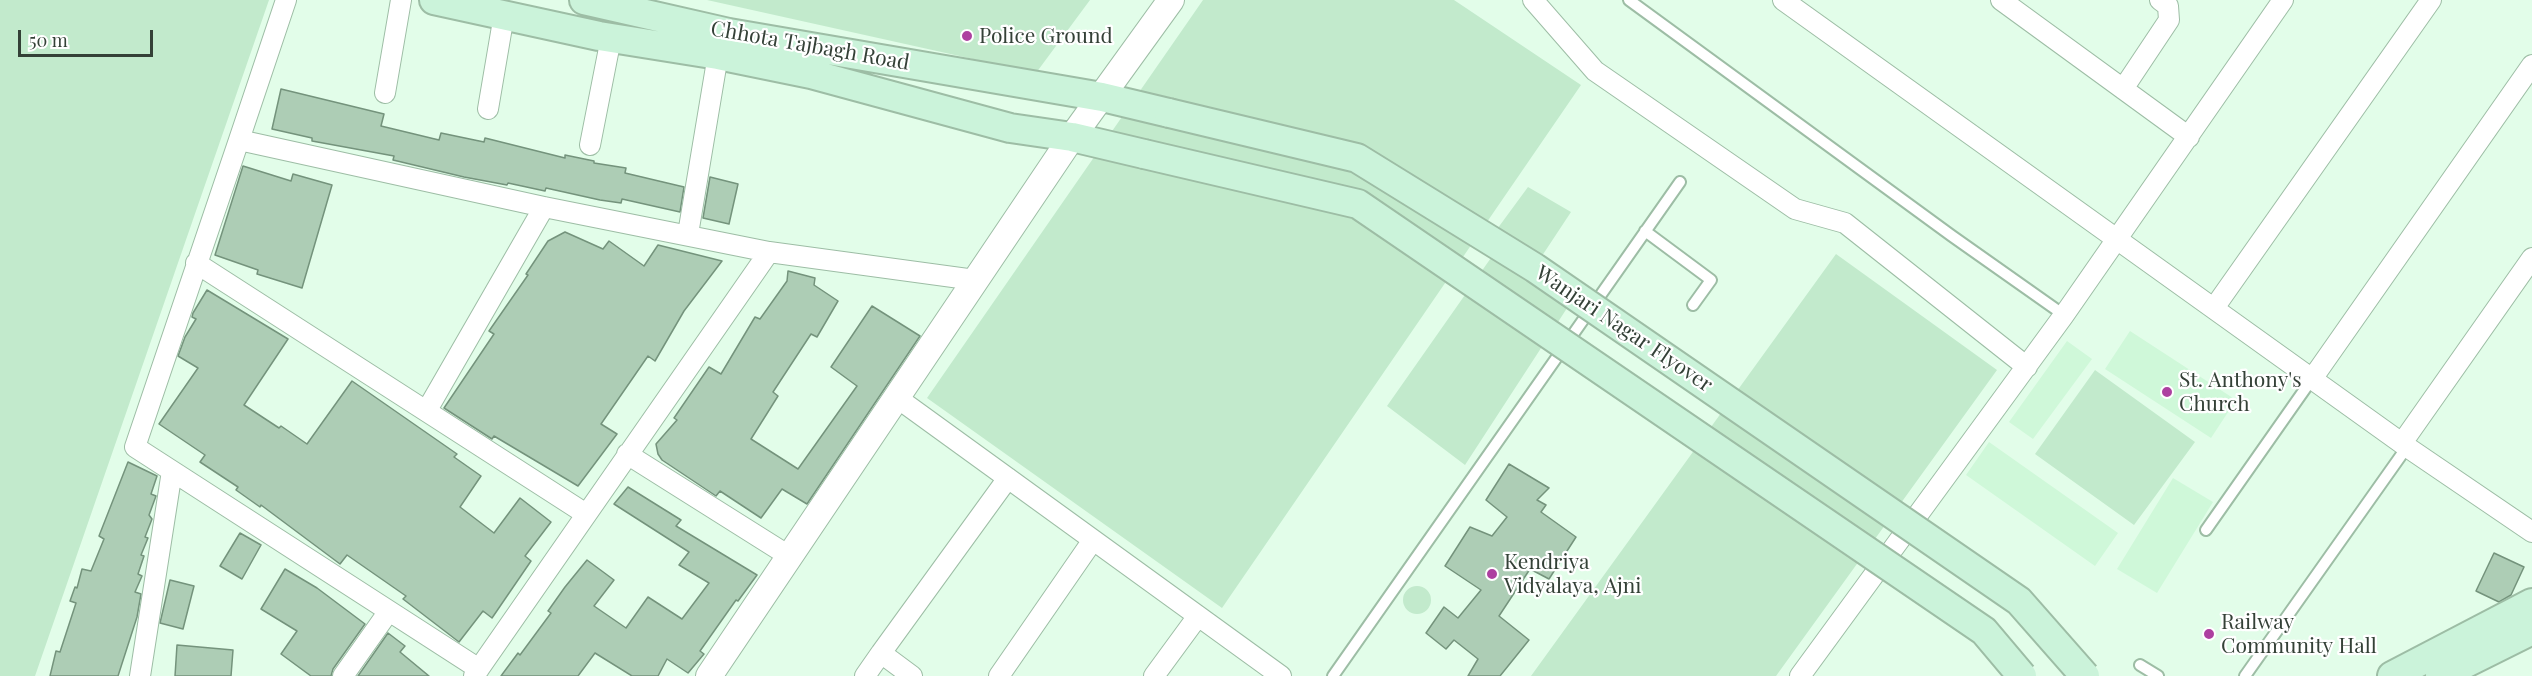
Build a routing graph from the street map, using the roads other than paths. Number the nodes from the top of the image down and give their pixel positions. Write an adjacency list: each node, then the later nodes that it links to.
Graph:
1 (286, 0): 23 (street)
2 (401, 0): 18 (street)
3 (434, 0): 13 (main road)
4 (584, 0): 19 (main road, Chhota Tajbagh Road)
5 (1171, 0): 19 (street)
6 (1629, 0): 36 (lane)
7 (1783, 0): 29 (street)
8 (2001, 0): 17 (street)
9 (2160, 0): 17 (street)
10 (2283, 0): 22 (street)
11 (2431, 0): 35 (street)
12 (1538, 2): 37 (street)
13 (504, 15): 14 (main road); 20 (street)
14 (611, 38): 15 (main road); 24 (street)
15 (718, 55): 21 (main road); 28 (street)
16 (2532, 65): 38 (street)
17 (2123, 89): 22 (street)
18 (385, 93)
19 (1102, 97): 21 (street); 68 (main road, Wanjari Nagar Flyover, bridge)
20 (488, 110)
21 (1072, 137): 33 (street); 67 (main road, bridge)
22 (2189, 137): 29 (street)
23 (239, 140): 26 (street); 32 (street)
24 (590, 145)
25 (1680, 182): 27 (lane)
26 (544, 207): 28 (street); 40 (street)
27 (1645, 231): 34 (lane); 65 (lane)
28 (688, 234): 30 (street)
29 (2118, 240): 35 (street); 36 (street)
30 (769, 252): 33 (street); 42 (street)
31 (2532, 258): 41 (street)
32 (196, 263): 40 (street); 43 (street)
33 (975, 280): 39 (street)
34 (1693, 305)
35 (2214, 308): 38 (street)
36 (2064, 315): 37 (street)
37 (2026, 367): 66 (street)
38 (2312, 379): 41 (street); 46 (lane)
39 (896, 397): 44 (street); 49 (street)
40 (427, 410): 45 (street)
41 (2404, 445): 47 (street); 70 (lane)
42 (627, 454): 45 (street); 49 (street)
43 (172, 471): 51 (street); 57 (street)
44 (1008, 478): 48 (street); 54 (street)
45 (586, 514): 56 (street)
46 (2206, 530)
47 (2532, 532)
48 (1093, 540): 52 (street); 62 (street)
49 (789, 556): 59 (street)
50 (2532, 603): 71 (main road)
51 (389, 611): 56 (street); 58 (street)
52 (1198, 616): 63 (street); 64 (street)
53 (2532, 630): 72 (main road)
54 (881, 653): 60 (street); 61 (street)
55 (2140, 665): 69 (lane)
56 (477, 673)
57 (140, 676)
58 (343, 676)
59 (709, 676)
60 (865, 676)
61 (912, 676)
62 (999, 676)
63 (1154, 676)
64 (1281, 676)
65 (1333, 676)
66 (1800, 676)
67 (2022, 676)
68 (2085, 676)
69 (2158, 676)
70 (2245, 676)
71 (2392, 676)
72 (2439, 676)

